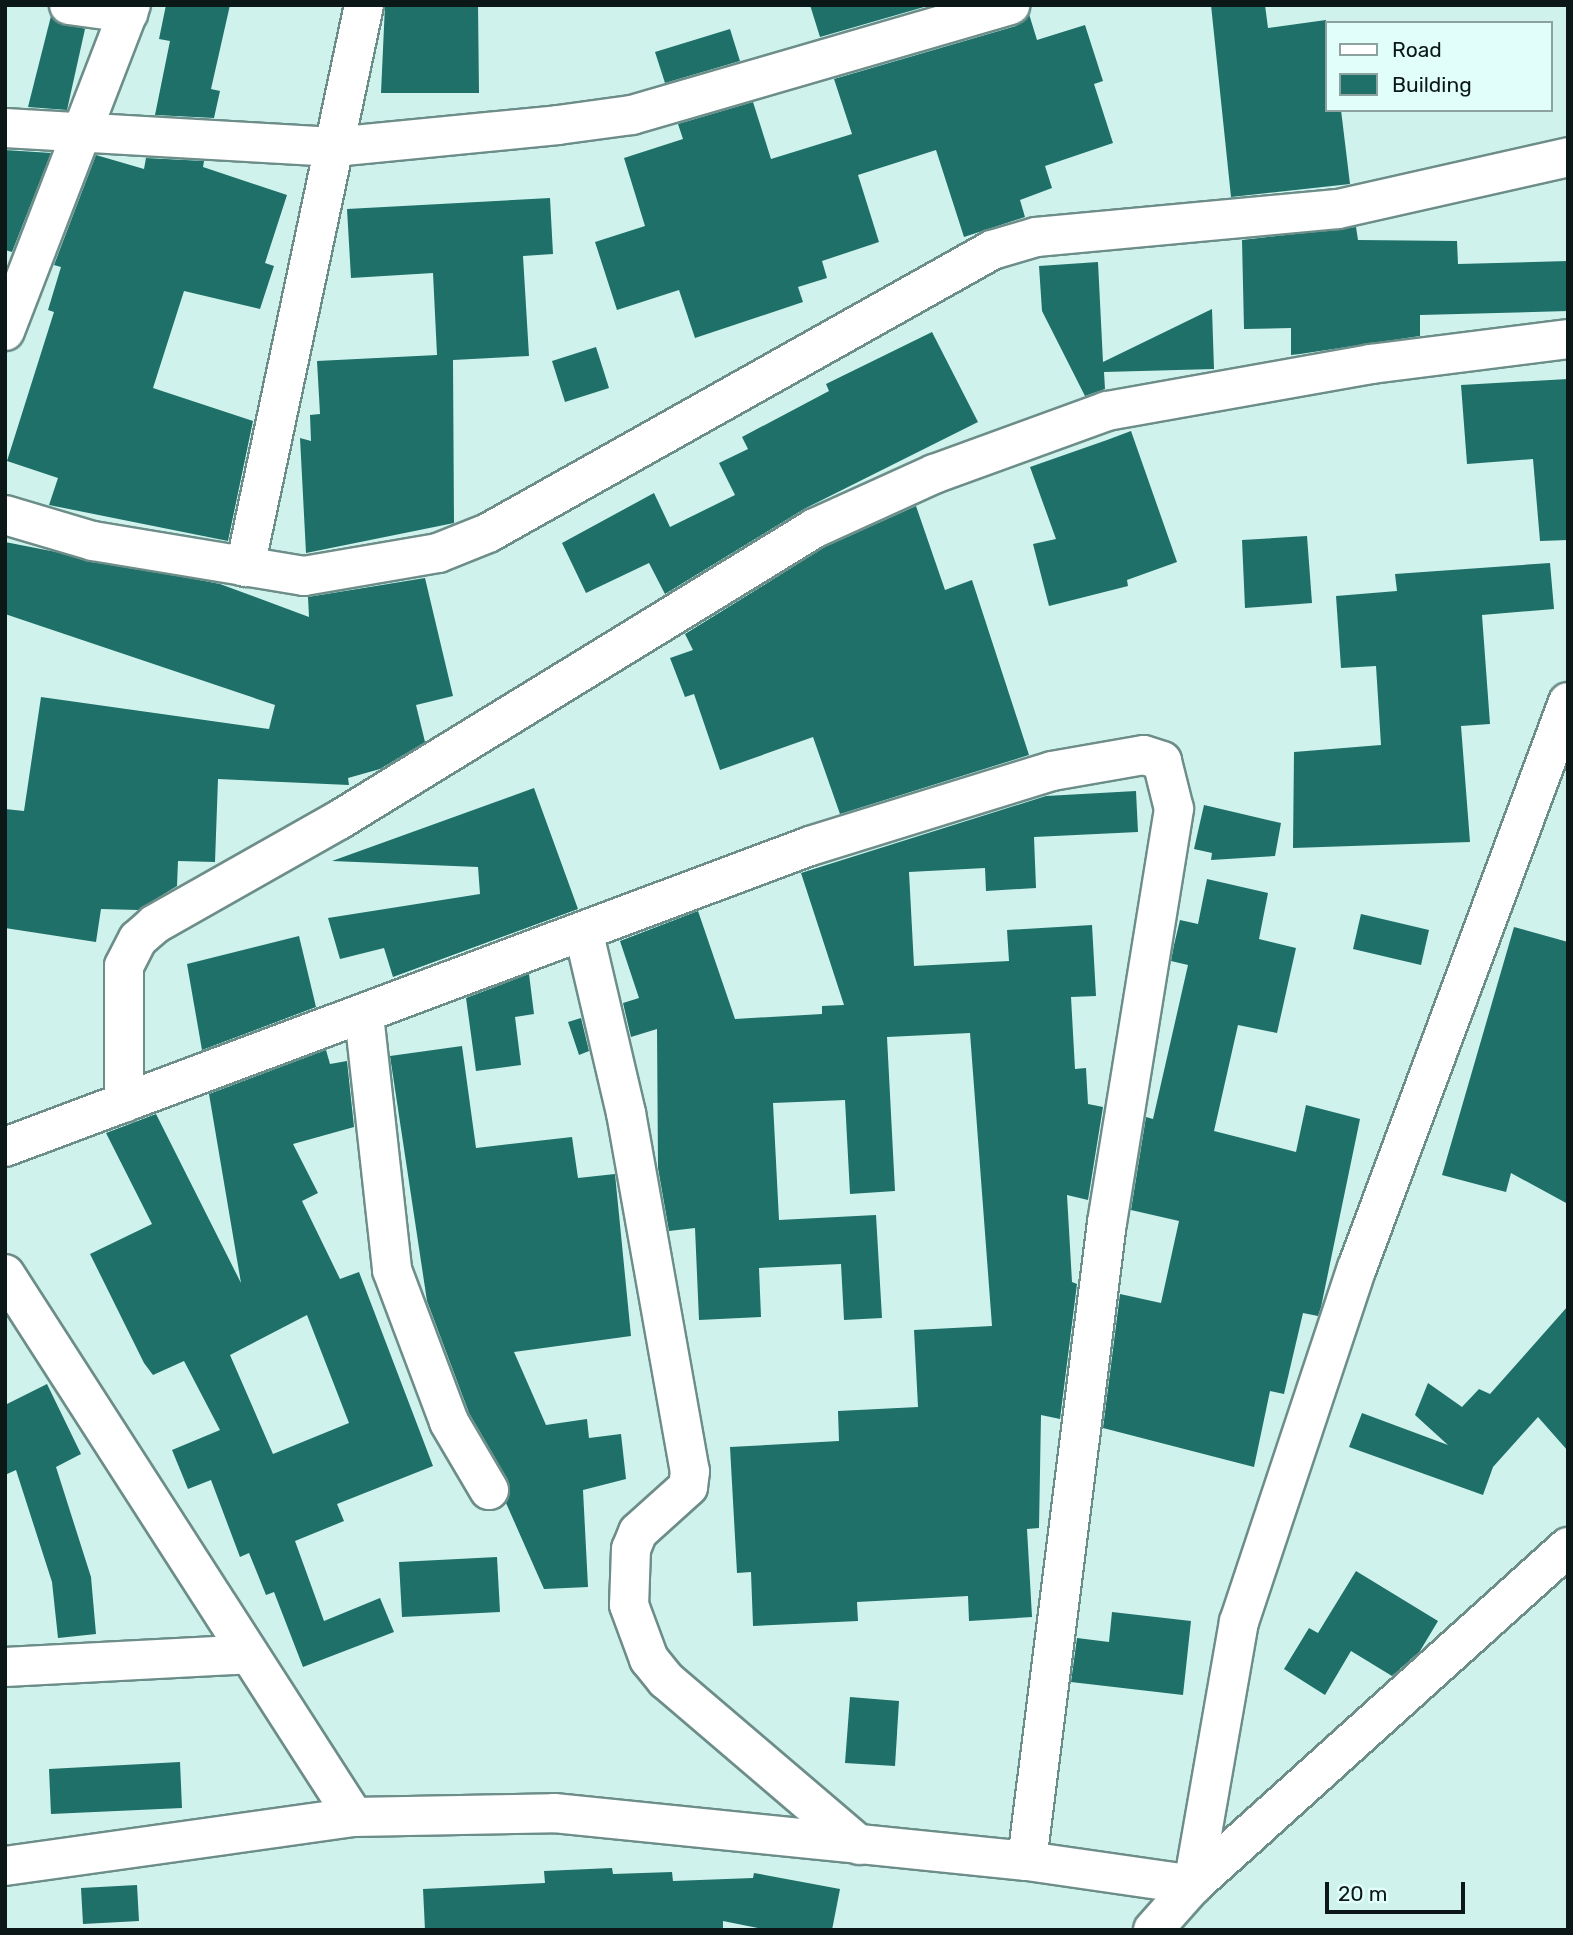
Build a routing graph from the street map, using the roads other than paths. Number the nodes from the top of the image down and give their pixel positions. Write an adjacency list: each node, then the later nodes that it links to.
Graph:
1 (69, 5): 4 (street)
2 (364, 5): 7 (street)
3 (1010, 5): 7 (street)
4 (129, 9): 6 (street)
5 (5, 128): 6 (street)
6 (81, 132): 7 (street); 9 (street)
7 (334, 147): 12 (street)
8 (1568, 157): 12 (street)
9 (5, 331)
10 (1568, 340): 16 (street)
11 (5, 515): 12 (street)
12 (245, 567)
13 (1568, 702): 28 (street)
14 (584, 934): 15 (street); 25 (street); 26 (street)
15 (364, 1015): 16 (street); 20 (street)
16 (124, 1103): 17 (street)
17 (5, 1147)
18 (5, 1274): 19 (street)
19 (18, 1314): 22 (street)
20 (489, 1490)
21 (1568, 1547): 28 (street)
22 (249, 1654): 23 (street); 24 (street)
23 (5, 1667)
24 (354, 1817): 25 (street); 27 (street)
25 (860, 1846): 26 (street)
26 (1027, 1861): 28 (street)
27 (5, 1866)
28 (1193, 1885): 29 (street)
29 (1153, 1930)

